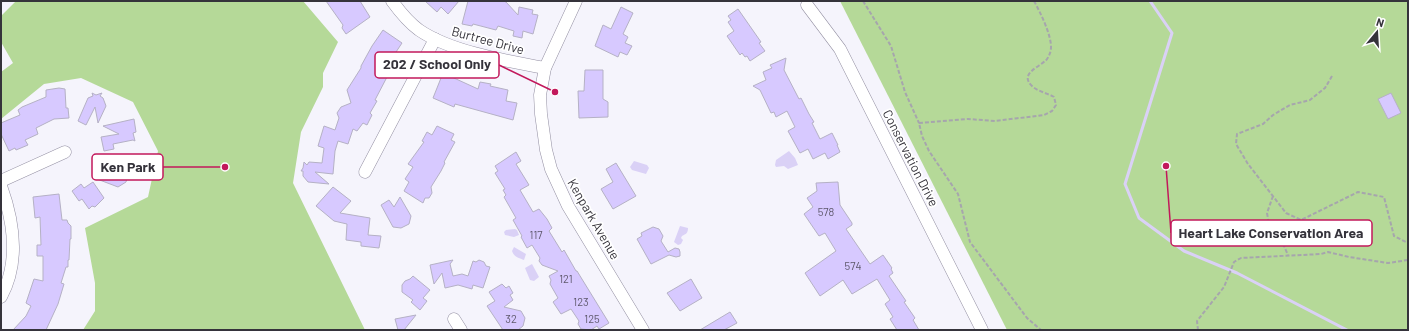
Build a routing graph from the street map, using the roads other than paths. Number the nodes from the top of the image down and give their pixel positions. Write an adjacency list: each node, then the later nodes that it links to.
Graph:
1 (392, 1): 4 (street, Burtree Drive)
2 (576, 1): 5 (street, Kenpark Avenue)
3 (807, 5): 14 (street, Conservation Drive)
4 (435, 39): 5 (street, Burtree Drive); 7 (street)
5 (545, 68): 13 (street, Kenpark Avenue)
6 (64, 152): 8 (street)
7 (365, 172)
8 (1, 181)
9 (1, 186): 10 (street)
10 (1, 297)
11 (454, 319): 12 (street)
12 (461, 330)
13 (643, 330)
14 (982, 330)

